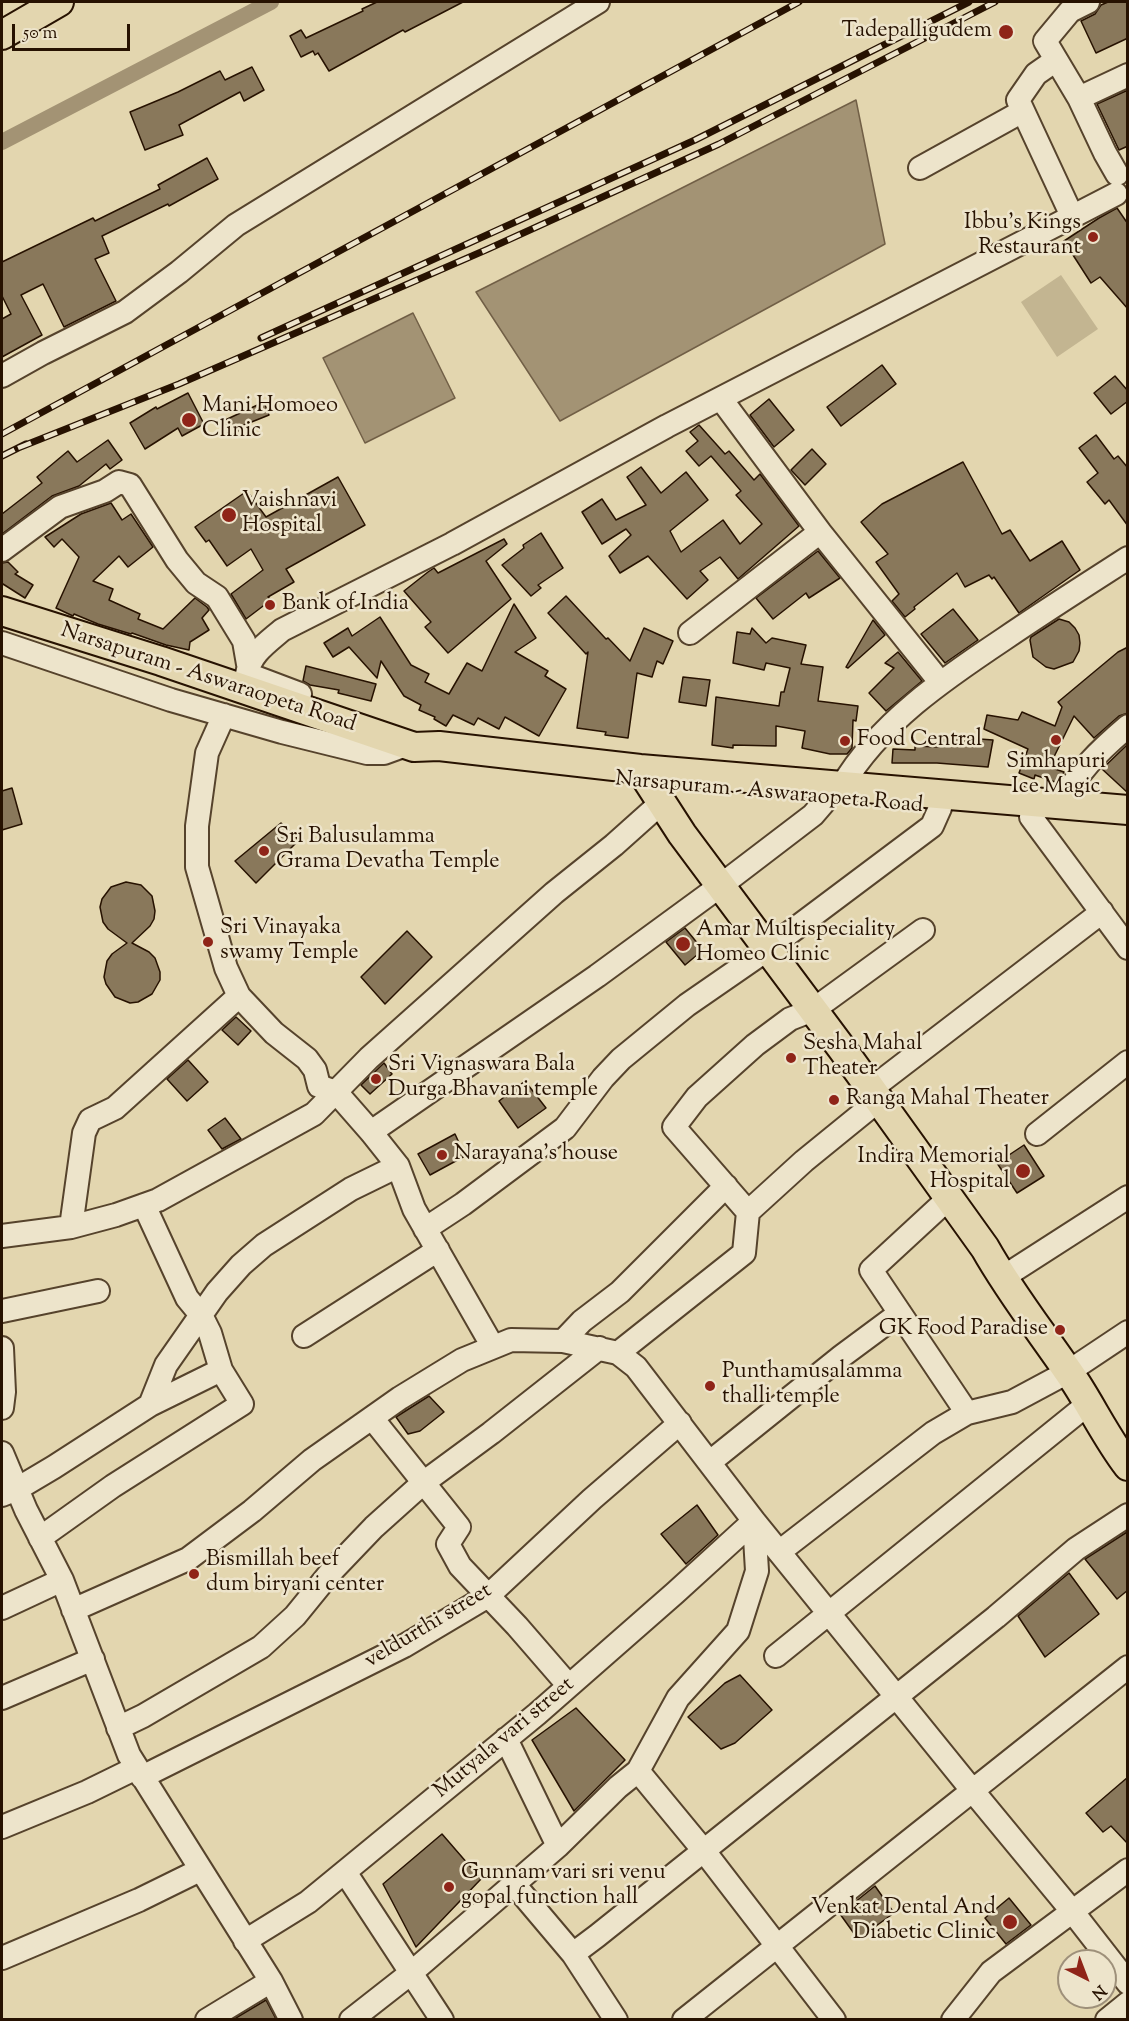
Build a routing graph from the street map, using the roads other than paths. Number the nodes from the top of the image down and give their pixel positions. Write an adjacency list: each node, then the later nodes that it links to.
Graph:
1 (24, 2): 5 (main road)
2 (59, 2): 6 (main road)
3 (598, 2): 14 (street)
4 (1088, 2): 7 (street)
5 (2, 15)
6 (2, 35)
7 (1056, 60): 9 (street); 10 (street)
8 (1128, 75): 9 (street)
9 (1079, 99): 12 (street)
10 (1023, 111): 11 (street); 13 (street)
11 (920, 168)
12 (1122, 186): 13 (street)
13 (1072, 216): 15 (street)
14 (2, 376)
15 (721, 399): 16 (street); 23 (street)
16 (820, 532): 21 (street); 24 (street)
17 (2, 550): 23 (street)
18 (1128, 558): 24 (street)
19 (2, 600): 23 (street)
20 (2, 611): 27 (main road, Narsapuram - Aswaraopeta Road)
21 (690, 633)
22 (2, 643): 25 (street)
23 (248, 669): 27 (street)
24 (940, 682): 29 (street)
25 (224, 716): 27 (street); 40 (street)
26 (1128, 726): 30 (street)
27 (400, 742): 28 (main road, Narsapuram - Aswaraopeta Road)
28 (650, 786): 29 (main road, Narsapuram - Aswaraopeta Road); 35 (main road); 43 (street)
29 (833, 793): 30 (main road, Narsapuram - Aswaraopeta Road); 31 (main road, Narsapuram - Aswaraopeta Road); 35 (street)
30 (1062, 806): 32 (main road, Narsapuram - Aswaraopeta Road)
31 (940, 808): 33 (main road, Narsapuram - Aswaraopeta Road); 39 (street)
32 (1128, 810)
33 (1032, 817): 34 (main road, Narsapuram - Aswaraopeta Road); 36 (street)
34 (1128, 826)
35 (720, 886): 39 (main road); 45 (street)
36 (1102, 912): 38 (street); 44 (street)
37 (923, 930): 41 (street)
38 (1128, 948)
39 (768, 949): 41 (main road); 54 (street)
40 (239, 996): 43 (street); 53 (street)
41 (813, 1010): 44 (main road); 48 (street)
42 (1128, 1062): 46 (street)
43 (336, 1092): 45 (street); 51 (street)
44 (875, 1094): 50 (main road); 52 (street)
45 (371, 1132): 47 (street)
46 (1037, 1134)
47 (398, 1166): 54 (street); 61 (street)
48 (726, 1186): 52 (street); 64 (street)
49 (1128, 1197): 57 (street)
50 (949, 1198): 57 (main road); 60 (street)
51 (144, 1205): 53 (street); 61 (street)
52 (748, 1212): 67 (street)
53 (71, 1227): 55 (street)
54 (425, 1229): 56 (street)
55 (2, 1236)
56 (438, 1250): 63 (street); 65 (street)
57 (1002, 1278): 69 (main road)
58 (98, 1291): 59 (street)
59 (2, 1311)
60 (900, 1313): 73 (street); 78 (street)
61 (201, 1315): 68 (street); 71 (street)
62 (1128, 1332): 69 (street)
63 (304, 1336)
64 (563, 1341): 65 (street); 67 (street)
65 (493, 1347): 74 (street)
66 (2, 1348): 72 (street)
67 (609, 1351): 75 (street); 79 (street)
68 (221, 1370): 71 (street); 83 (street)
69 (1068, 1372): 70 (main road); 73 (street)
70 (1088, 1404): 76 (main road); 89 (street)
71 (150, 1406): 80 (street)
72 (2, 1408)
73 (966, 1413): 84 (street)
74 (372, 1418): 79 (street); 88 (street)
75 (680, 1423): 78 (street); 86 (street, veldurthi street)
76 (1122, 1450)
77 (2, 1453): 80 (street)
78 (710, 1462): 82 (street)
79 (423, 1483): 86 (street); 96 (street)
80 (9, 1492): 83 (street)
81 (1128, 1515): 94 (street)
82 (754, 1521): 84 (street); 93 (street, Mutyala vari street); 98 (street)
83 (40, 1538): 85 (street)
84 (779, 1552): 89 (street)
85 (62, 1580): 87 (street); 88 (street)
86 (488, 1596): 93 (street); 99 (street, veldurthi street)
87 (2, 1608)
88 (73, 1610): 91 (street)
89 (829, 1614): 90 (street); 94 (street)
90 (776, 1656)
91 (93, 1659): 95 (street); 96 (street)
92 (1128, 1667): 100 (street)
93 (569, 1686): 97 (street, Mutyala vari street)
94 (895, 1696): 100 (street); 103 (street)
95 (2, 1698)
96 (118, 1728): 99 (street)
97 (506, 1739): 102 (street); 106 (street, Mutyala vari street)
98 (638, 1771): 102 (street); 103 (street)
99 (139, 1772): 101 (street, veldurthi street); 104 (street)
100 (972, 1790): 108 (street); 110 (street)
101 (2, 1827)
102 (558, 1846): 107 (street)
103 (704, 1851): 110 (street); 111 (street)
104 (200, 1870): 109 (street); 112 (street)
105 (1128, 1870): 108 (street)
106 (345, 1872): 109 (street, Mutyala vari street); 113 (street)
107 (513, 1883): 111 (street); 113 (street)
108 (1072, 1911): 115 (street); 124 (street)
109 (245, 1941): 114 (street)
110 (777, 1946): 122 (street); 123 (street)
111 (573, 1954): 121 (street)
112 (2, 1958)
113 (411, 1972): 119 (street); 120 (street)
114 (272, 1981): 117 (street); 118 (street)
115 (1128, 1983)
116 (1128, 2003): 125 (street)
117 (207, 2019)
118 (291, 2019)
119 (351, 2019)
120 (442, 2019)
121 (616, 2019)
122 (684, 2019)
123 (834, 2019)
124 (953, 2019)
125 (1107, 2019)

